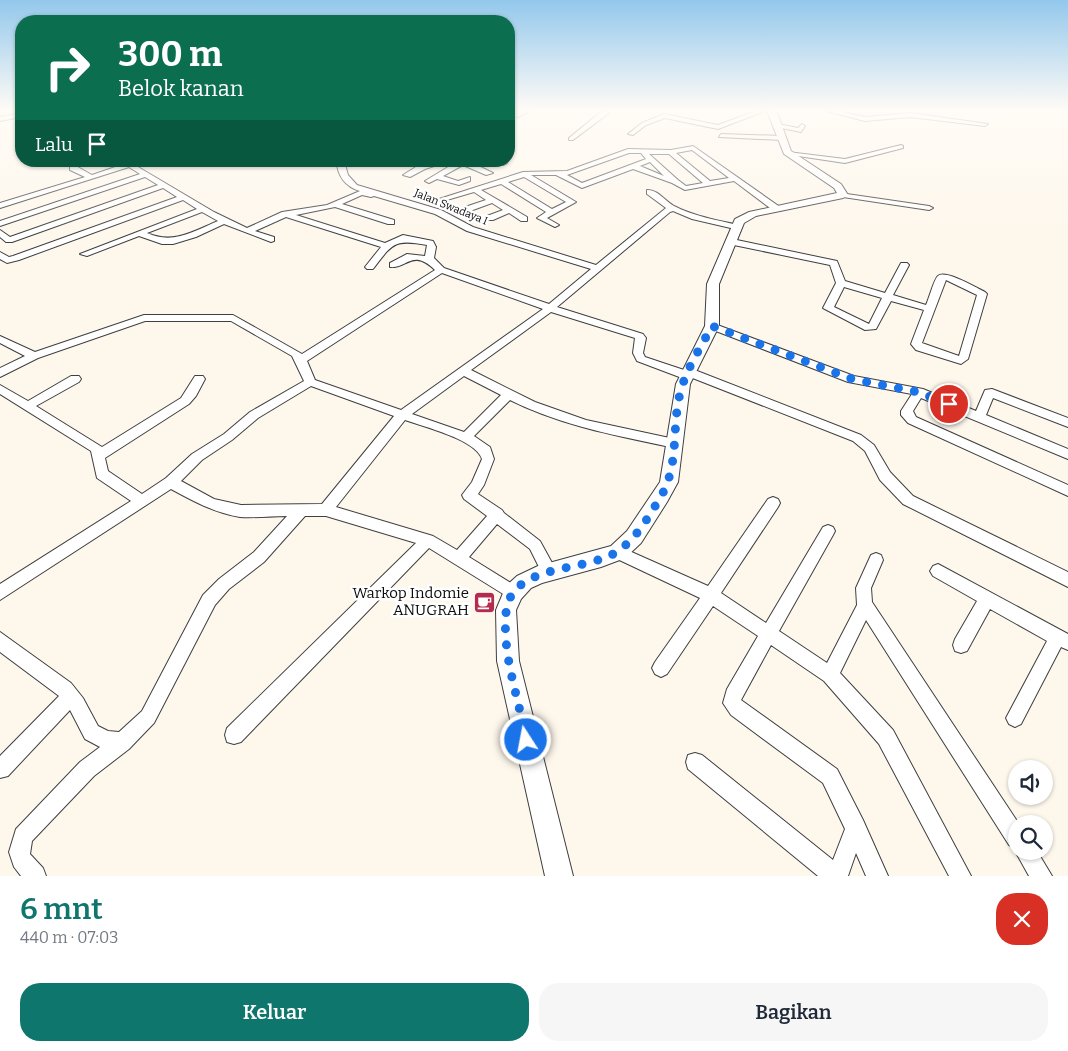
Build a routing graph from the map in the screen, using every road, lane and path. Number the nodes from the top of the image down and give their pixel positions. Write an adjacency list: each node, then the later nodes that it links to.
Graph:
1 (626, 152): 18 (street)
2 (643, 152): 8 (street)
3 (671, 152): 29 (street)
4 (700, 152): 25 (street)
5 (801, 152): 33 (street)
6 (825, 152): 7 (street)
7 (881, 152)
8 (652, 159): 9 (street); 28 (street)
9 (633, 166): 18 (street); 28 (street)
10 (116, 167): 22 (street)
11 (133, 167): 21 (street)
12 (341, 167): 45 (street, Jalan Swadaya I)
13 (422, 167): 19 (street)
14 (457, 167): 23 (street)
15 (477, 167): 17 (street)
16 (73, 168): 22 (street)
17 (488, 173)
18 (557, 173): 20 (street)
19 (407, 174)
20 (523, 174): 27 (street); 47 (street)
21 (146, 175): 30 (street); 53 (street)
22 (91, 177): 38 (street)
23 (437, 177): 24 (street); 26 (street)
24 (468, 179)
25 (736, 179): 29 (street); 43 (street)
26 (429, 181)
27 (502, 182): 31 (street); 47 (street)
28 (675, 182): 29 (street)
29 (709, 184)
30 (165, 185): 35 (street); 60 (street)
31 (478, 191): 36 (street); 37 (street)
32 (650, 192): 40 (street)
33 (843, 195): 41 (street); 43 (street)
34 (0, 197): 38 (street)
35 (184, 197): 42 (street); 63 (street)
36 (440, 200)
37 (493, 200): 44 (street); 46 (street)
38 (4, 205)
39 (336, 205): 45 (street); 48 (street); 52 (street)
40 (672, 208): 58 (street); 68 (street)
41 (929, 208)
42 (203, 209): 51 (street); 57 (street)
43 (777, 209): 58 (street)
44 (510, 210): 49 (street); 50 (street)
45 (438, 212): 68 (street, Jalan Swadaya I)
46 (459, 212)
47 (552, 212): 54 (street)
48 (285, 214): 55 (street); 61 (street)
49 (490, 218)
50 (524, 219)
51 (225, 221): 55 (street); 57 (street)
52 (391, 222)
53 (0, 224)
54 (555, 225)
55 (243, 229): 59 (street)
56 (0, 233): 60 (street)
57 (139, 233): 62 (street)
58 (733, 234): 70 (street); 74 (street)
59 (271, 239)
60 (4, 241)
61 (386, 246): 64 (street); 67 (street)
62 (84, 254)
63 (0, 255)
64 (429, 259): 65 (street); 69 (street)
65 (394, 265)
66 (904, 265): 71 (street)
67 (370, 267)
68 (597, 268): 72 (street)
69 (441, 270): 72 (street); 77 (street)
70 (841, 283): 71 (street); 71 (street)
71 (887, 296): 73 (street)
72 (550, 308): 78 (street); 80 (street)
73 (930, 309): 73 (street)
74 (712, 326): 80 (street); 85 (street)
75 (0, 339): 76 (street)
76 (34, 356): 77 (street); 79 (street)
77 (302, 360): 83 (street)
78 (463, 371): 86 (street); 88 (street)
79 (0, 373)
80 (687, 374): 92 (street); 109 (street)
81 (75, 379): 87 (street)
82 (199, 379): 94 (street)
83 (310, 382): 88 (street); 95 (street)
84 (0, 389): 87 (street)
85 (918, 392): 89 (street); 96 (street)
86 (508, 396): 91 (street); 92 (street)
87 (29, 405): 94 (street)
88 (402, 415): 91 (street); 99 (street)
89 (979, 417): 90 (street); 93 (street)
90 (1068, 423)
91 (466, 437): 101 (street)
92 (675, 442): 104 (street)
93 (1068, 454)
94 (100, 455): 97 (street)
95 (171, 482): 97 (street); 100 (street)
96 (1068, 491)
97 (142, 500): 110 (street)
98 (773, 503): 112 (street)
99 (326, 510): 100 (street); 103 (street)
100 (300, 512): 124 (street)
101 (497, 514): 105 (street); 108 (street)
102 (828, 531): 115 (street)
103 (428, 540): 105 (street); 123 (street)
104 (618, 552): 108 (street); 112 (street)
105 (458, 558): 111 (street)
106 (876, 560): 114 (street)
107 (938, 571): 113 (street)
108 (549, 572): 111 (street)
109 (1068, 580)
110 (0, 593)
111 (514, 593): 131 (street)
112 (710, 595): 115 (street); 119 (street)
113 (988, 598): 117 (street); 118 (street)
114 (865, 605): 120 (street); 127 (street)
115 (769, 635): 120 (street); 128 (street)
116 (0, 640): 121 (street)
117 (1062, 640): 122 (street)
118 (960, 645)
119 (662, 668)
120 (830, 674): 134 (street)
121 (71, 696): 124 (street); 126 (street)
122 (1015, 718)
123 (234, 735)
124 (122, 742): 130 (street)
125 (694, 762): 132 (street)
126 (1, 769)
127 (1008, 826)
128 (856, 827): 132 (street); 133 (street)
129 (1031, 860): 135 (street)
130 (35, 876)
131 (559, 876)
132 (836, 876)
133 (877, 876)
134 (960, 876)
135 (1041, 876)

